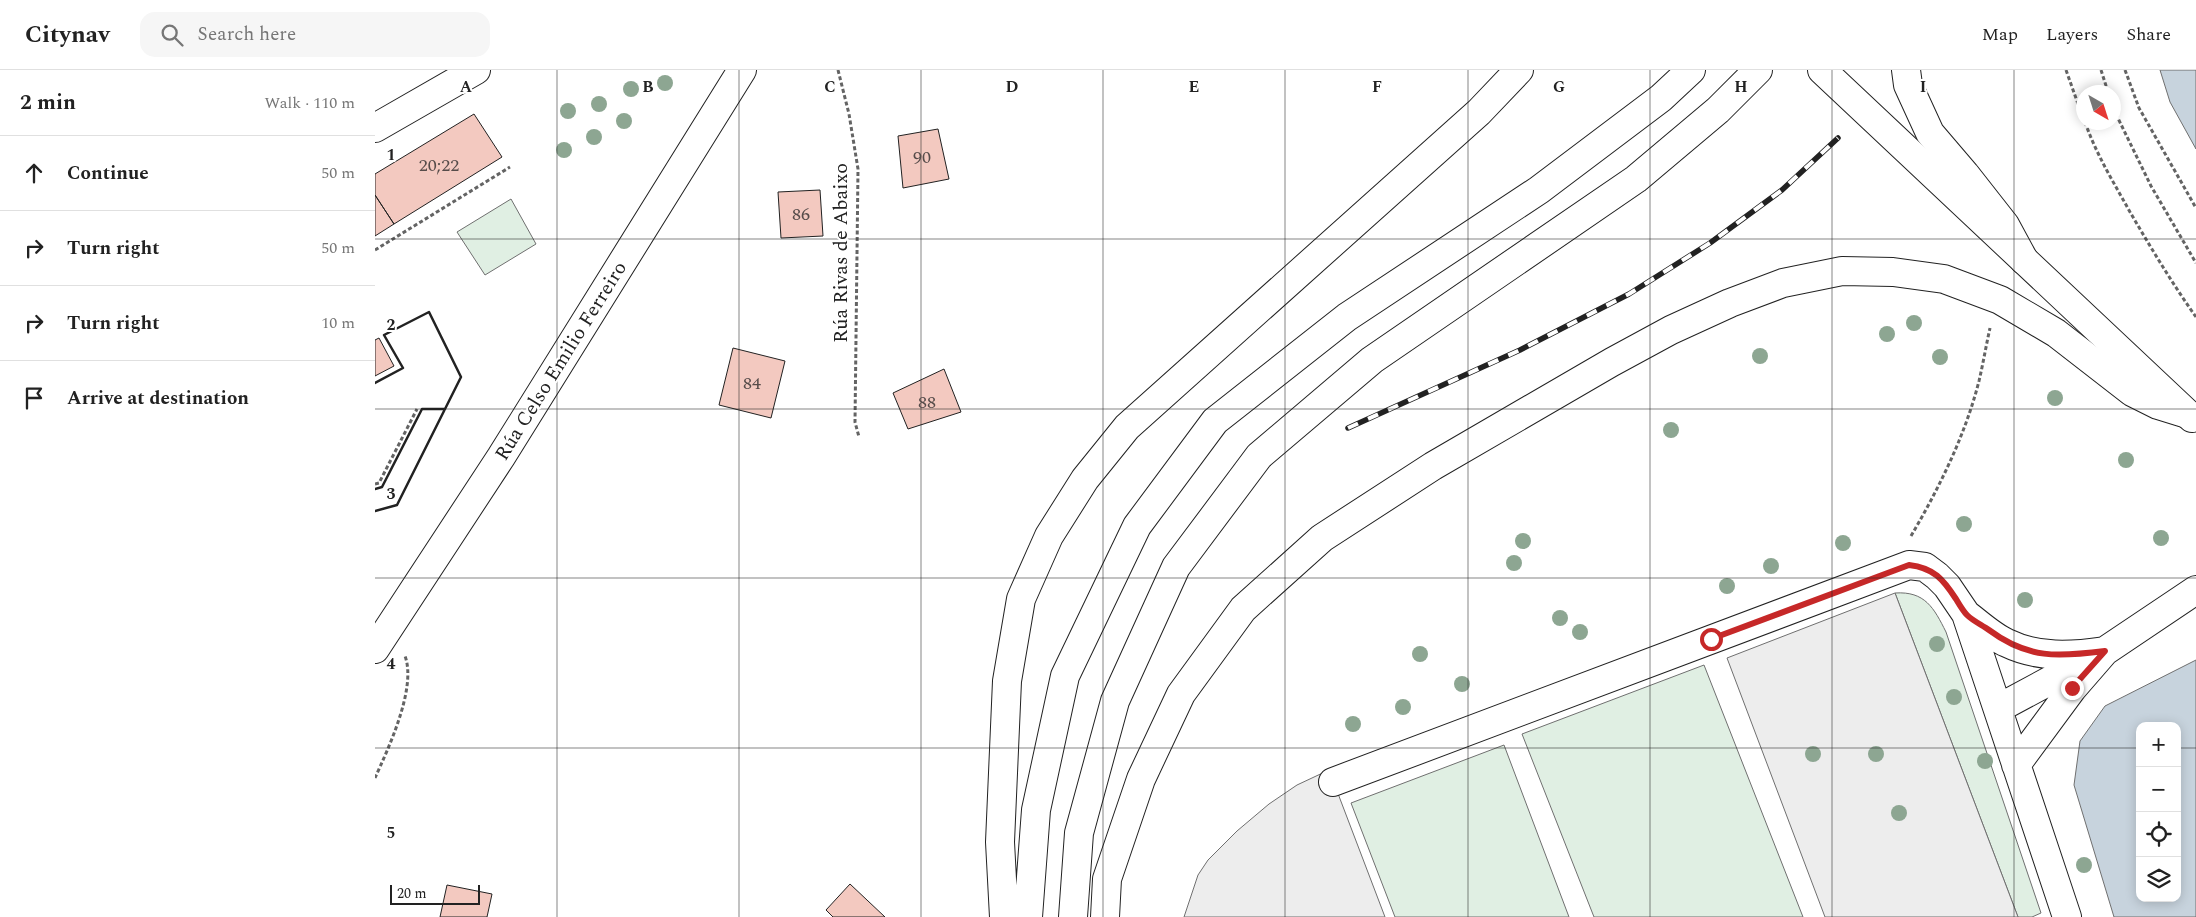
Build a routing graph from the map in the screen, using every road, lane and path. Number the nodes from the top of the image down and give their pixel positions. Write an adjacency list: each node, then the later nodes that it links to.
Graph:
1 (476, 70): 15 (main road)
2 (742, 70): 31 (main road, Rúa Celso Emilio Ferreiro)
3 (838, 70): 26 (path, Rúa Rivas de Abaixo)
4 (1519, 70): 37 (main road)
5 (1691, 70): 38 (main road)
6 (1758, 70): 39 (main road)
7 (1906, 70): 20 (main road)
8 (2067, 70): 13 (path)
9 (2101, 70): 12 (path)
10 (2125, 70): 18 (path)
11 (1823, 71): 20 (main road)
12 (2106, 85)
13 (2076, 97)
14 (2121, 124): 21 (path)
15 (375, 128)
16 (2088, 130): 22 (path)
17 (510, 167): 19 (path)
18 (2196, 208)
19 (375, 250)
20 (2024, 260): 25 (main road)
21 (2196, 263)
22 (2196, 317)
23 (1991, 323): 28 (path)
24 (417, 409): 27 (path)
25 (2192, 418): 40 (main road)
26 (859, 437)
27 (375, 484)
28 (1907, 544)
29 (2196, 590): 32 (main road)
30 (1966, 614): 32 (main road); 33 (main road); 36 (main road)
31 (382, 640): 35 (path)
32 (2105, 651): 33 (main road); 34 (main road)
33 (1999, 708): 34 (main road)
34 (2016, 765): 41 (main road)
35 (375, 778)
36 (1333, 782)
37 (1004, 917)
38 (1028, 917)
39 (1073, 917)
40 (1105, 917)
41 (2067, 917)

